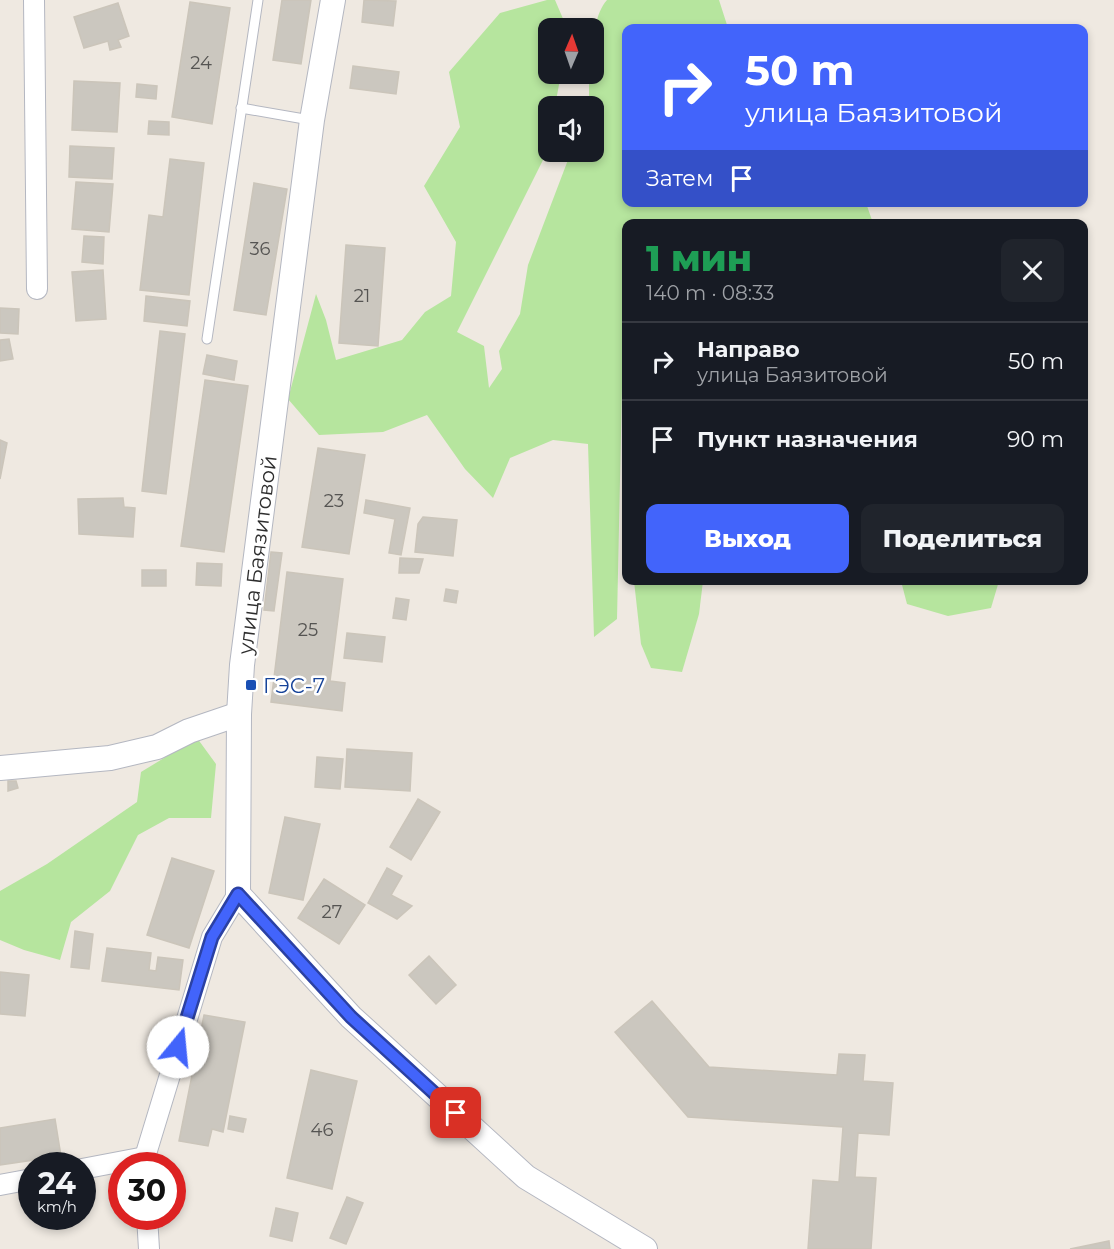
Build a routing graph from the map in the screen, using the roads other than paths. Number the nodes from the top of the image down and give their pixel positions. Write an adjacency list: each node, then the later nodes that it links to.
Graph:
1 (34, 0): 6 (street)
2 (258, 0): 4 (lane)
3 (333, 0): 5 (street, улица Баязитовой)
4 (241, 108): 5 (lane); 7 (lane)
5 (312, 120): 8 (street, улица Баязитовой)
6 (37, 289)
7 (207, 339)
8 (239, 714): 9 (street); 10 (street, улица Баязитовой)
9 (0, 768)
10 (238, 894): 11 (street); 16 (street)
11 (148, 1152)
12 (18, 1182): 13 (street)
13 (0, 1185)
14 (148, 1230): 15 (street)
15 (149, 1249)
16 (645, 1249)

